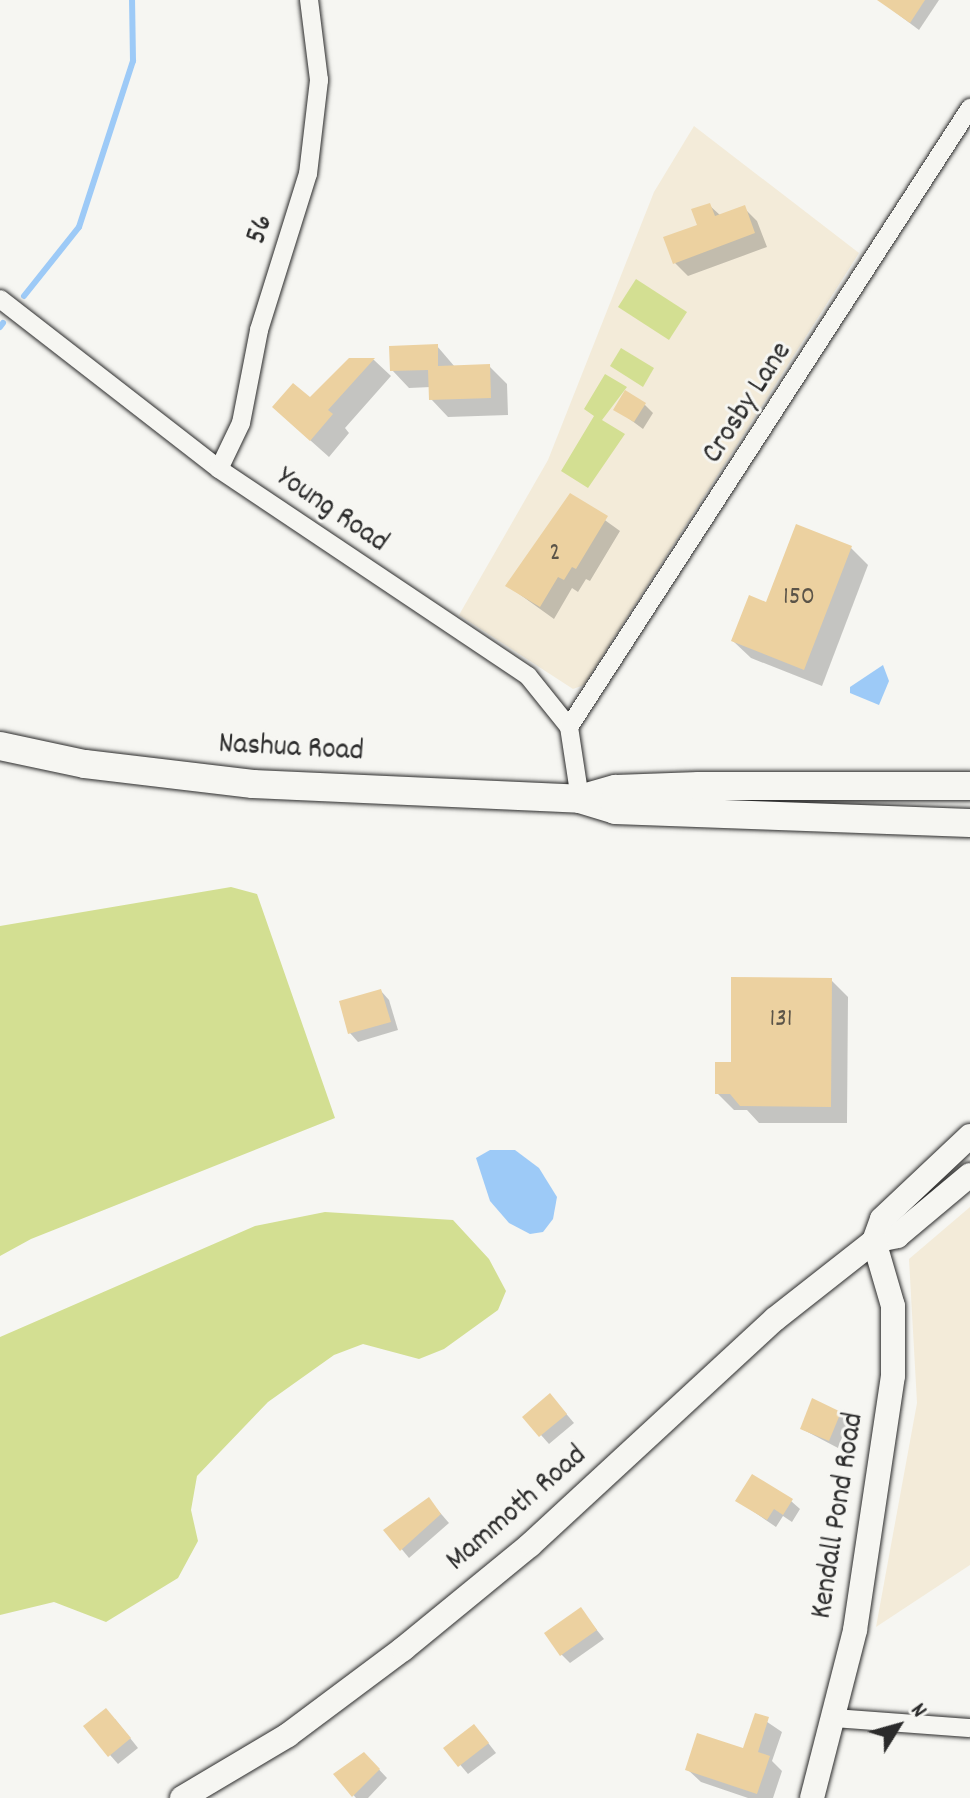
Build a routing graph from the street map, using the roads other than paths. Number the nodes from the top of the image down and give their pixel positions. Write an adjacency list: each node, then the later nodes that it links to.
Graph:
1 (309, 0): 4 (street, 56)
2 (970, 108): 5 (street, Crosby Lane)
3 (0, 299): 4 (street, Young Road)
4 (219, 469): 5 (street, Young Road)
5 (569, 727): 8 (street)
6 (0, 746): 8 (main road, Nashua Road)
7 (970, 786): 8 (main road, Nashua Road)
8 (580, 799): 9 (main road, Nashua Road)
9 (970, 823)
10 (970, 1136): 12 (main road, Mammoth Road)
11 (970, 1175): 12 (main road, Mammoth Road)
12 (874, 1241): 13 (main road, Kendall Pond Road); 15 (main road, Mammoth Road)
13 (833, 1718): 14 (street); 16 (main road, Kendall Pond Road)
14 (970, 1728)
15 (182, 1798)
16 (812, 1798)

